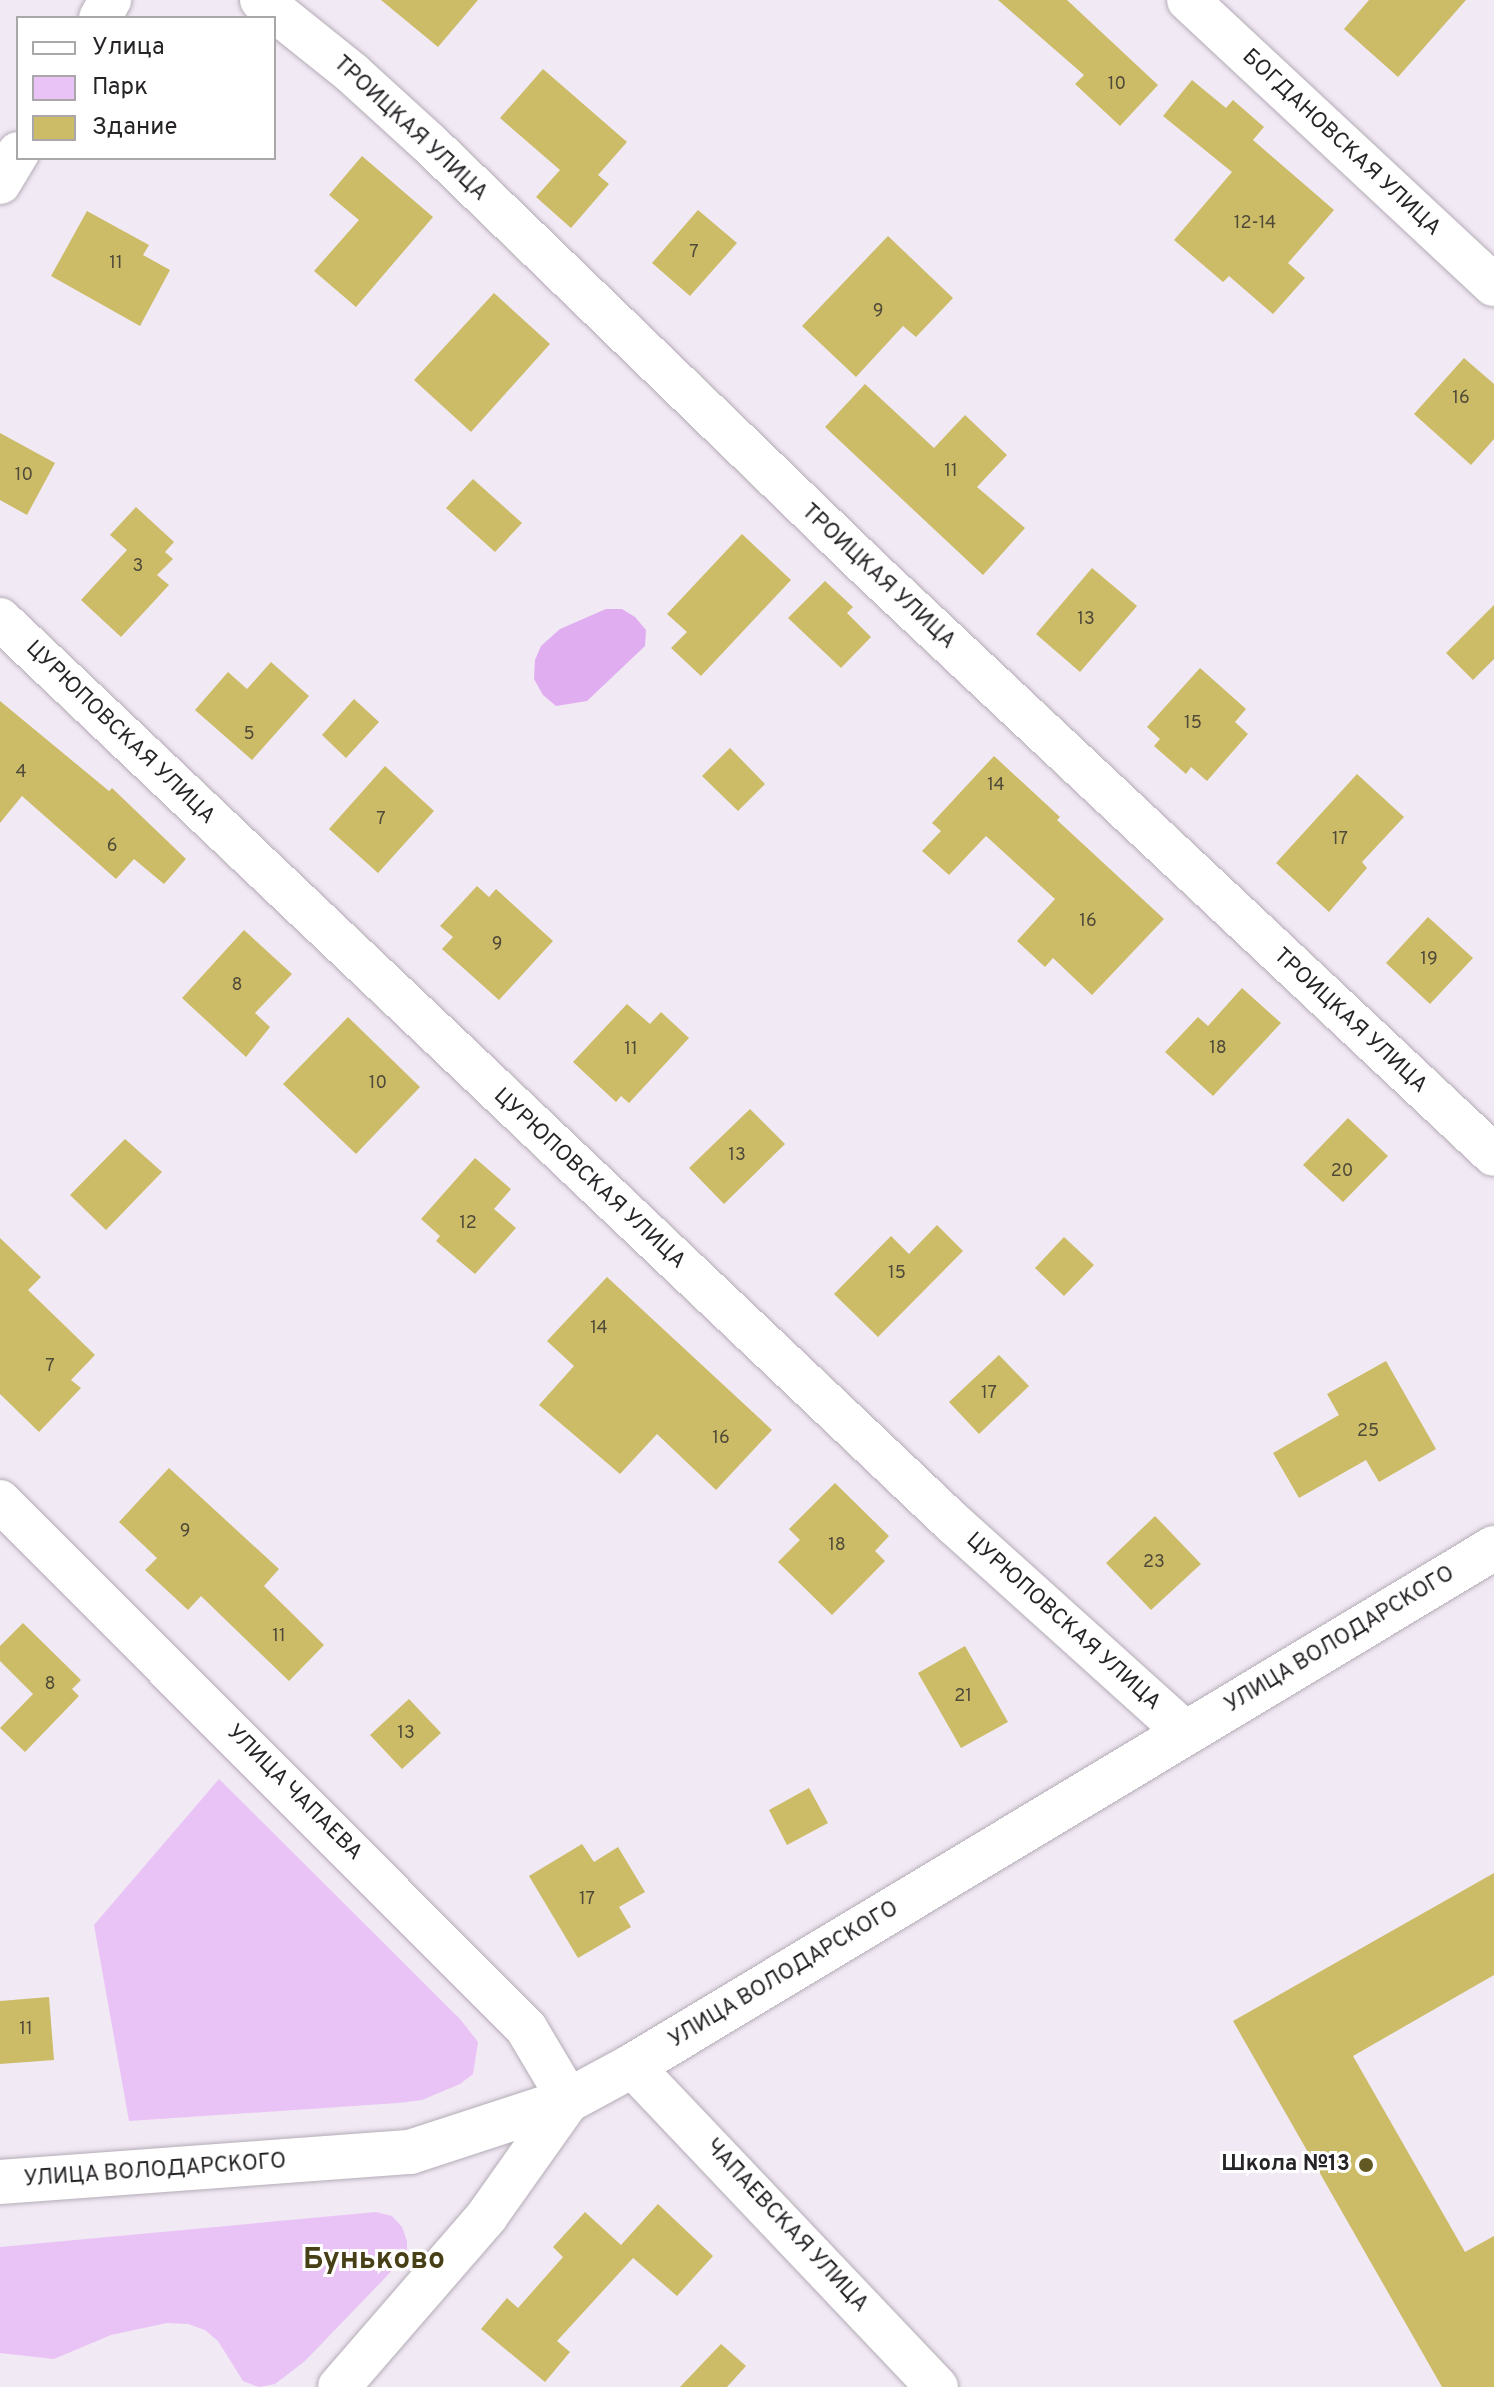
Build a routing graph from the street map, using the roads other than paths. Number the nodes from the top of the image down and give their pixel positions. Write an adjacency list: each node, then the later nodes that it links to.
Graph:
1 (261, 0): 7 (street, ТРОИЦКАЯ УЛИЦА)
2 (1188, 0): 5 (street, БОГДАНОВСКАЯ УЛИЦА)
3 (16, 156): 4 (street)
4 (0, 183)
5 (1494, 285)
6 (0, 619): 10 (street, ЦУРЮПОВСКАЯ УЛИЦА)
7 (1494, 1155)
8 (0, 1501): 12 (street, УЛИЦА ЧАПАЕВА)
9 (1494, 1548): 10 (main road, УЛИЦА ВОЛОДАРСКОГО)
10 (1185, 1732): 11 (main road, УЛИЦА ВОЛОДАРСКОГО)
11 (632, 2066): 12 (main road, УЛИЦА ВОЛОДАРСКОГО); 15 (street, ЧАПАЕВСКАЯ УЛИЦА)
12 (569, 2100): 13 (main road, УЛИЦА ВОЛОДАРСКОГО); 14 (street)
13 (0, 2182)
14 (339, 2387)
15 (937, 2387)

